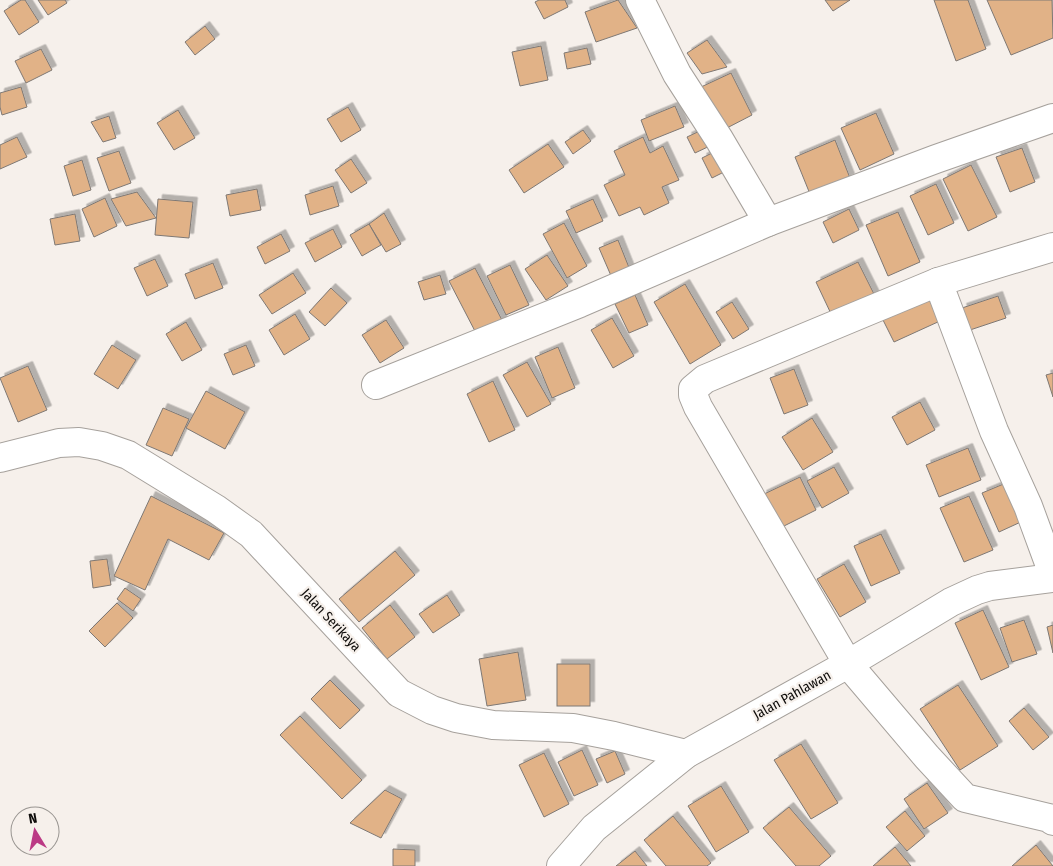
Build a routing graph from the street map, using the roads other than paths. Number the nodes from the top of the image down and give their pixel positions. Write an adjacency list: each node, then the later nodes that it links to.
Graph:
1 (640, 0): 3 (main road)
2 (1053, 118): 3 (main road)
3 (768, 222): 6 (main road)
4 (1053, 248): 5 (main road)
5 (938, 282): 8 (main road); 9 (main road)
6 (376, 385)
7 (0, 458): 10 (main road, Jalan Serikaya)
8 (1053, 576): 9 (main road, Jalan Pahlawan)
9 (848, 664): 10 (main road, Jalan Pahlawan); 11 (main road)
10 (686, 754): 12 (main road, Jalan Pahlawan)
11 (1053, 821)
12 (561, 866)

